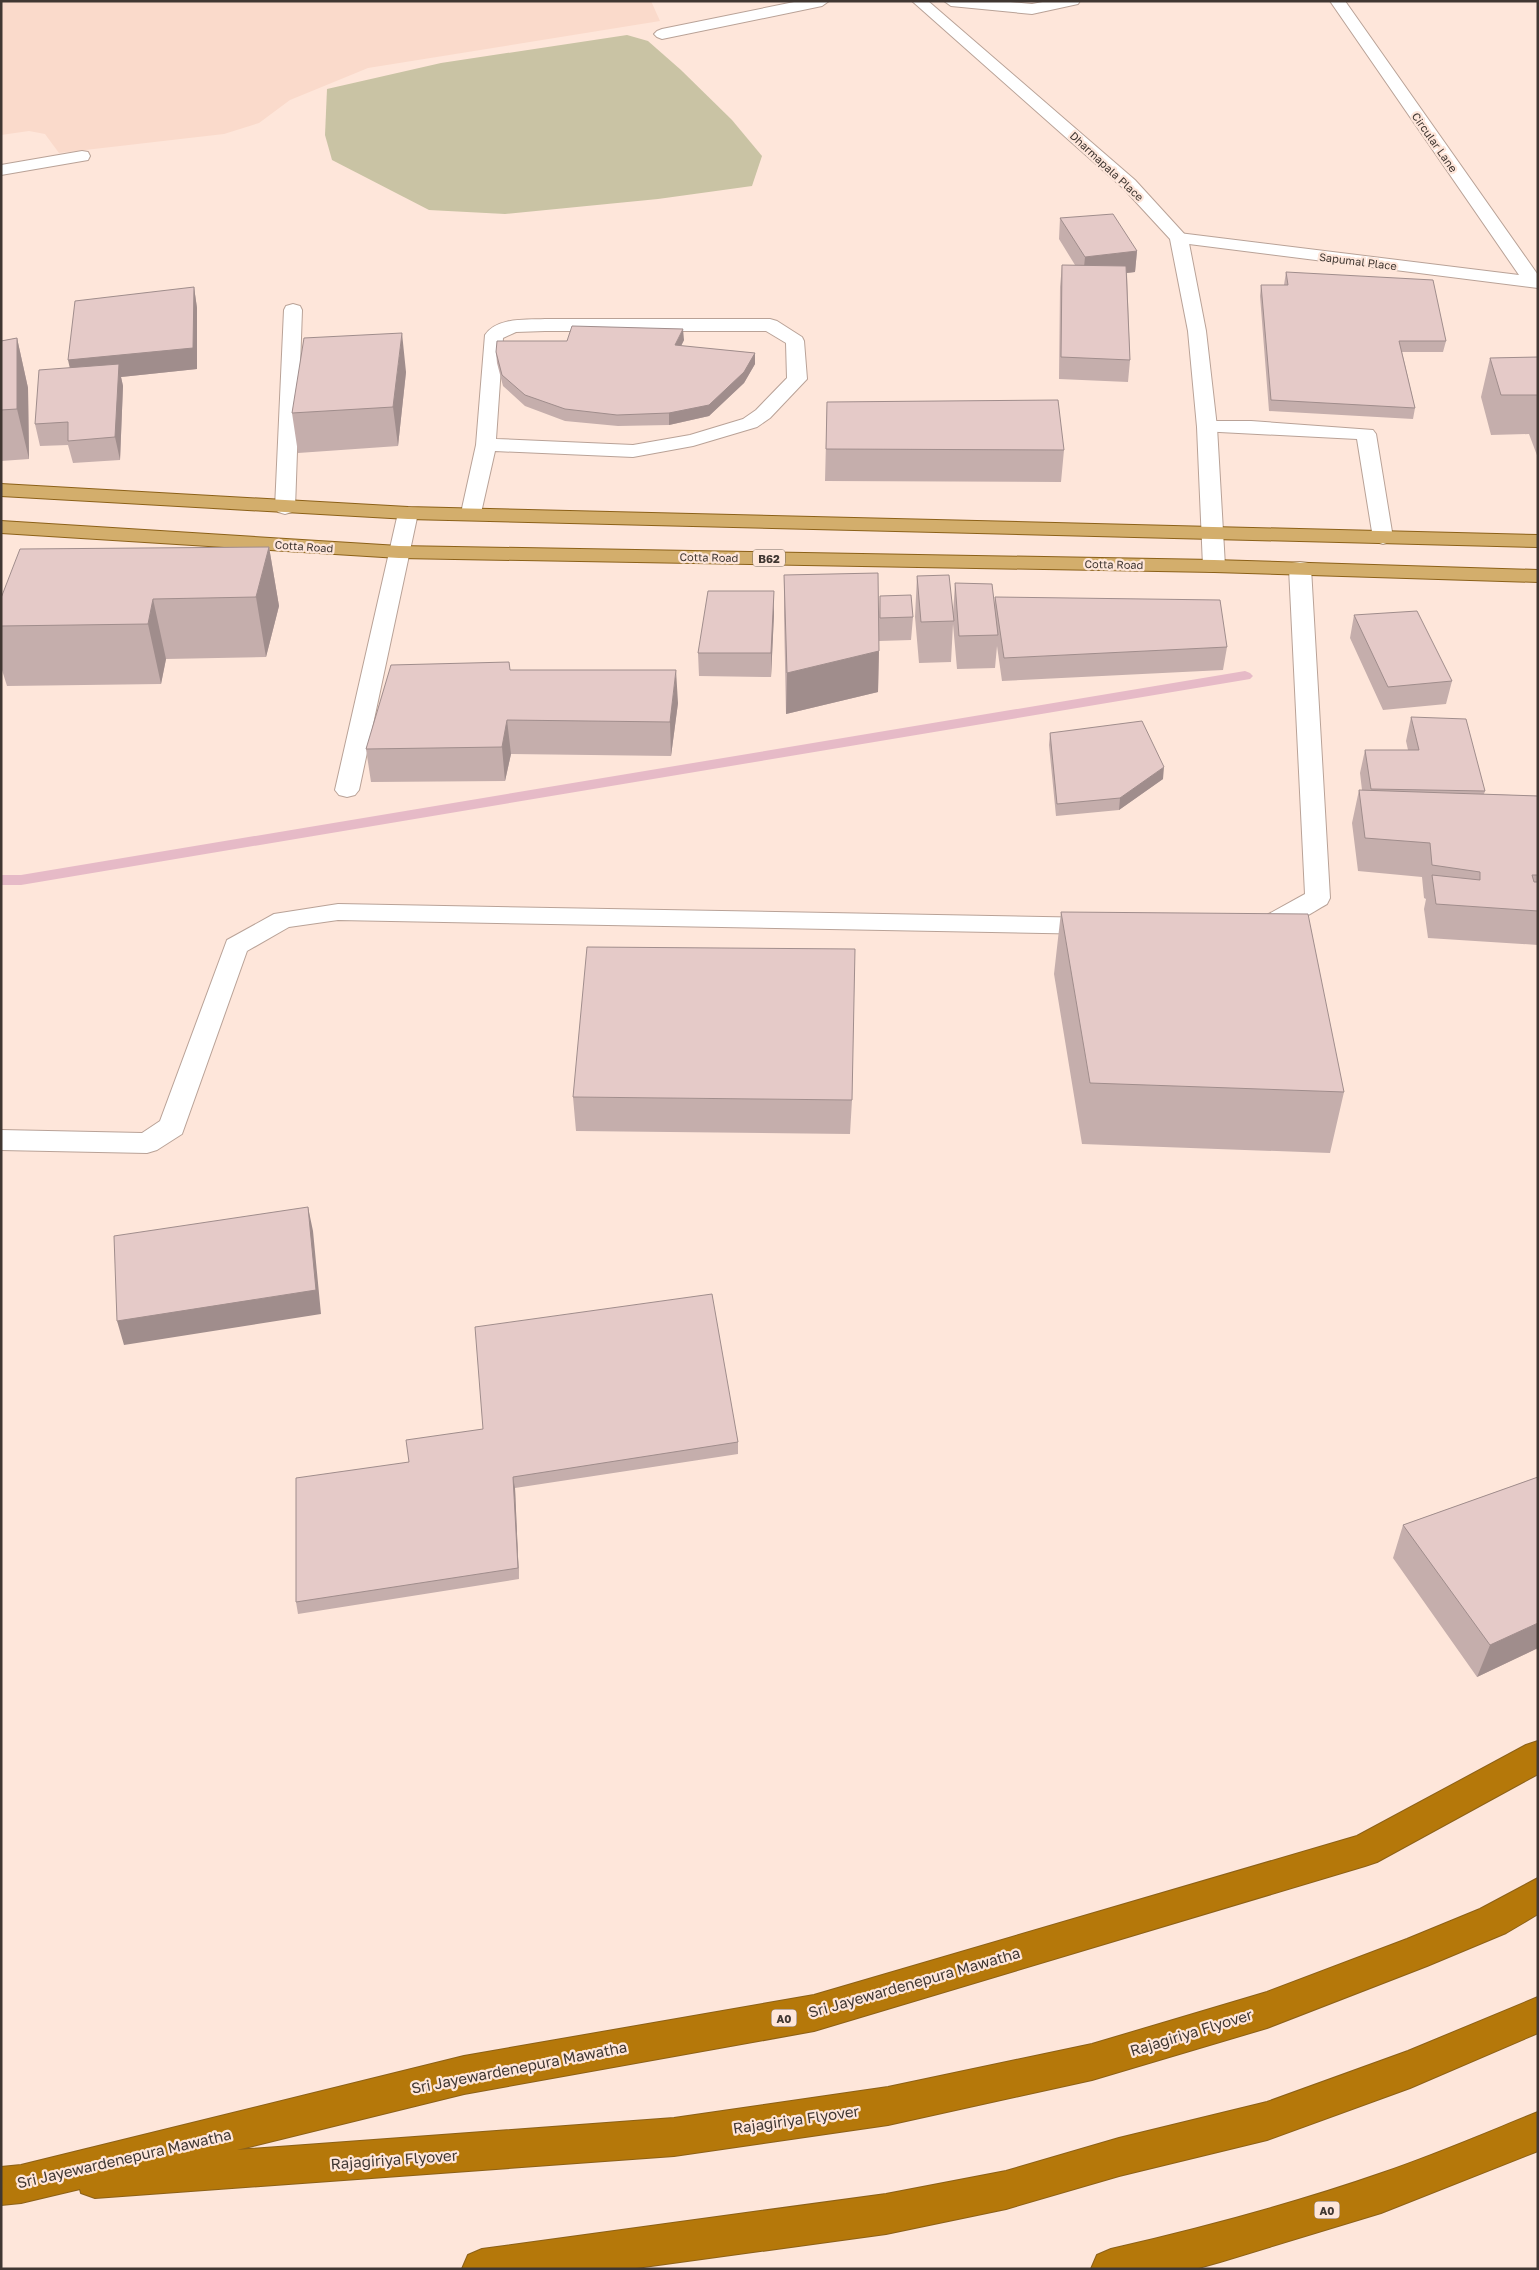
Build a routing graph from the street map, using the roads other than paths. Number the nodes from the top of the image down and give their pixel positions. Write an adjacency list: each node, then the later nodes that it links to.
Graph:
1 (822, 1): 6 (street)
2 (919, 1): 9 (street, Dharmapala Place)
3 (951, 1): 4 (street)
4 (1073, 1)
5 (1336, 1): 10 (street, Circular Lane)
6 (662, 34)
7 (82, 156): 8 (street)
8 (1, 170)
9 (1179, 238): 10 (street, Sapumal Place); 12 (street)
10 (1536, 283)
11 (293, 310): 15 (street)
12 (1207, 427): 19 (street); 20 (street)
13 (486, 445): 13 (street); 17 (street)
14 (1, 490): 15 (main road)
15 (285, 508): 16 (main road)
16 (408, 513): 17 (main road); 22 (street)
17 (472, 514): 19 (main road)
18 (1, 527): 22 (main road, Cotta Road / B62)
19 (1210, 534): 20 (main road); 23 (street)
20 (1383, 538): 21 (main road)
21 (1538, 541)
22 (399, 552): 23 (main road, Cotta Road / B62); 26 (street)
23 (1214, 566): 24 (main road, Cotta Road / B62)
24 (1300, 568): 25 (main road, Cotta Road / B62); 28 (street)
25 (1538, 576)
26 (347, 790)
27 (1121, 926): 29 (street)
28 (1230, 928)
29 (1, 1140)
30 (1538, 1756): 34 (highway, Sri Jayewardenepura Mawatha / A0)
31 (1538, 1895): 34 (highway, Rajagiriya Flyover)
32 (1538, 2015): 35 (highway)
33 (1538, 2131): 36 (highway, A0)
34 (11, 2185)
35 (482, 2269)
36 (1111, 2269)

